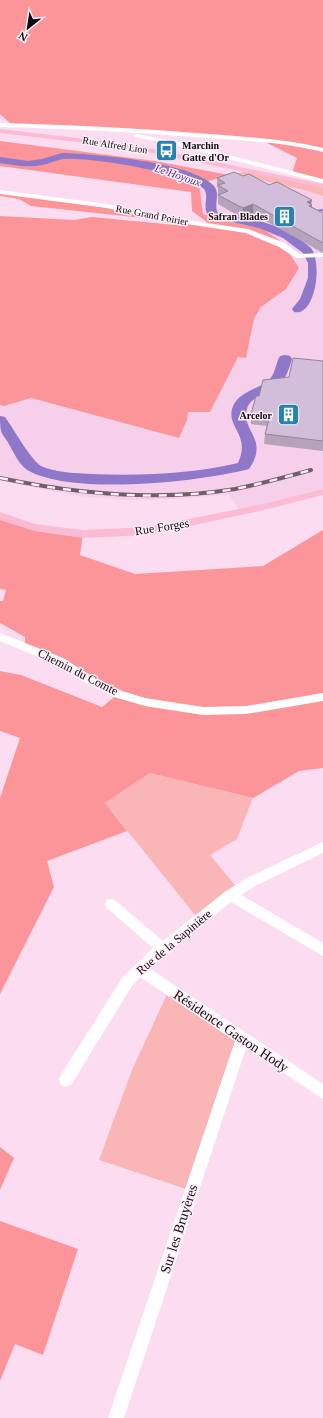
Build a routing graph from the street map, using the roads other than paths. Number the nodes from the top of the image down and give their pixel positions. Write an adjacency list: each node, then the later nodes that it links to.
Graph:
1 (0, 125): 2 (street)
2 (110, 128): 4 (street); 5 (street)
3 (0, 132): 6 (main road, Rue Alfred Lion)
4 (323, 150)
5 (323, 181)
6 (323, 186)
7 (0, 192): 8 (street, Rue Grand Poirier)
8 (323, 255)
9 (323, 492): 10 (main road, Rue Forges)
10 (0, 516)
11 (0, 636): 12 (street, Chemin du Comte)
12 (323, 697)
13 (323, 847): 14 (street, Rue de la Sapinière)
14 (230, 895): 16 (street, Rue de la Sapinière); 17 (street)
15 (111, 904): 16 (street)
16 (162, 948): 18 (street, Rue de la Sapinière)
17 (323, 950)
18 (139, 969): 19 (street, Résidence Gaston Hody); 20 (street, Rue de la Sapinière)
19 (242, 1040): 21 (street, Résidence Gaston Hody); 22 (street, Sur les Bruyères)
20 (66, 1080)
21 (323, 1092)
22 (116, 1418)

